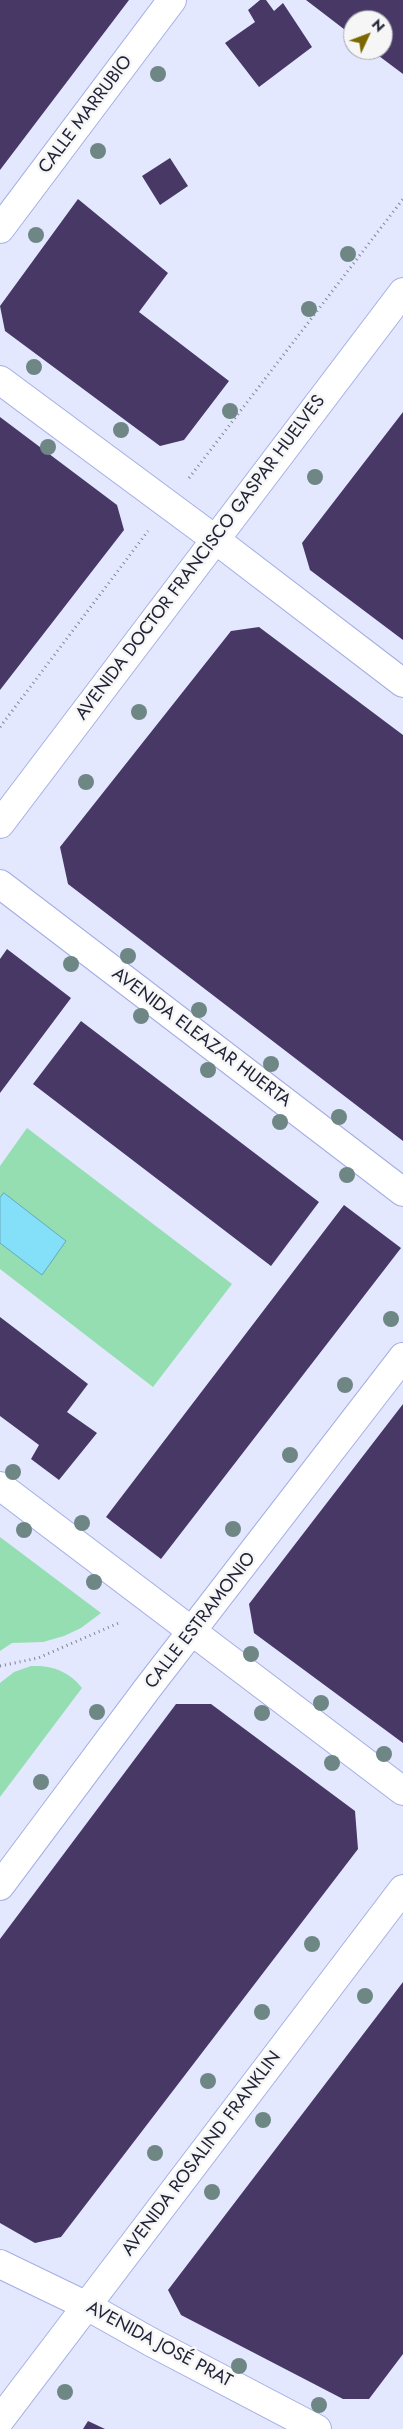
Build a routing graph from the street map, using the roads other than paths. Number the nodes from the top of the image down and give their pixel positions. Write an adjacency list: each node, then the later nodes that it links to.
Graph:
1 (172, 0): 2 (street, CALLE MARRUBIO)
2 (0, 230)
3 (403, 292): 5 (street, AVENIDA DOCTOR FRANCISCO GASPAR HUELVES)
4 (0, 380): 5 (street)
5 (216, 540): 6 (street); 7 (street, AVENIDA DOCTOR FRANCISCO GASPAR HUELVES)
6 (403, 683)
7 (0, 824)
8 (0, 884): 9 (street, AVENIDA ELEAZAR HUERTA)
9 (403, 1192)
10 (403, 1357): 12 (street, CALLE ESTRAMONIO)
11 (0, 1486): 12 (street)
12 (193, 1630): 13 (street); 14 (street, CALLE ESTRAMONIO)
13 (403, 1791)
14 (0, 1886)
15 (403, 1888): 17 (street, AVENIDA ROSALIND FRANKLIN)
16 (0, 2264): 17 (street, AVENIDA JOSÉ PRAT)
17 (87, 2306): 18 (street, AVENIDA ROSALIND FRANKLIN); 19 (street, AVENIDA JOSÉ PRAT)
18 (0, 2420)
19 (317, 2429)

